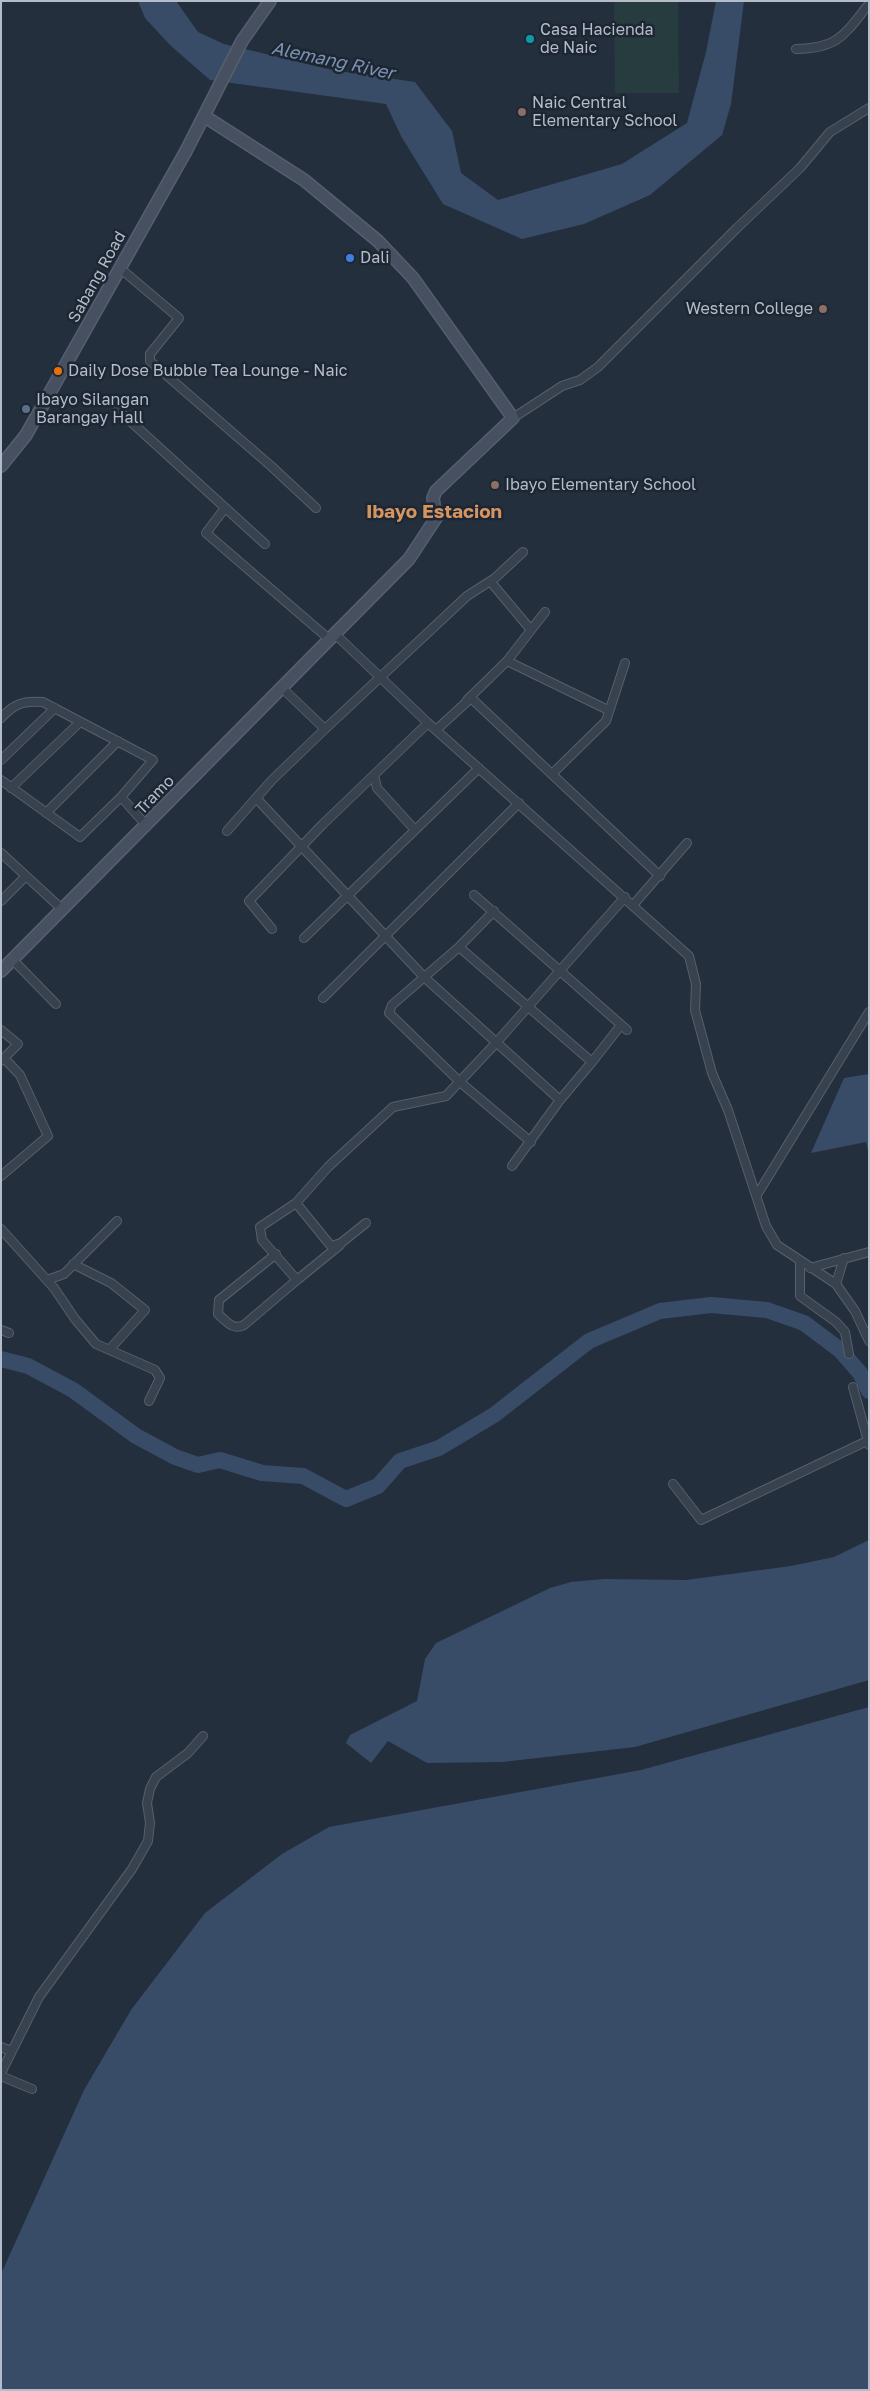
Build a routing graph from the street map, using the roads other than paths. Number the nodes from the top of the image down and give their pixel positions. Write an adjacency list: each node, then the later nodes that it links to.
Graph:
1 (270, 1): 5 (street, Sabang Road)
2 (869, 4): 3 (street)
3 (796, 48)
4 (869, 108): 8 (street)
5 (204, 116): 6 (street, Sabang Road); 8 (street)
6 (120, 269): 9 (street, Sabang Road); 11 (street)
7 (118, 410): 10 (street)
8 (513, 418): 17 (street, Tramo)
9 (1, 466)
10 (225, 508): 12 (street); 17 (street)
11 (316, 508)
12 (265, 544)
13 (523, 552): 14 (street)
14 (490, 581): 16 (street); 20 (street)
15 (545, 612): 16 (street)
16 (531, 630): 18 (street)
17 (332, 636): 20 (street); 21 (street, Tramo)
18 (507, 661): 22 (street); 24 (street)
19 (625, 662): 24 (street)
20 (382, 678): 27 (street); 28 (street)
21 (281, 687): 28 (street); 41 (street, Tramo)
22 (467, 700): 29 (street); 33 (street)
23 (55, 708): 25 (street); 26 (street); 31 (street)
24 (608, 710): 33 (street)
25 (1, 718)
26 (80, 722): 30 (street); 36 (street)
27 (428, 723): 29 (street); 34 (street)
28 (325, 729): 38 (street)
29 (436, 730): 32 (street)
30 (118, 741): 37 (street); 40 (street)
31 (1, 760)
32 (479, 768): 39 (street); 42 (street)
33 (552, 774): 48 (street)
34 (374, 775): 42 (street); 45 (street)
35 (1, 780): 36 (street)
36 (11, 788): 40 (street)
37 (121, 797): 40 (street); 41 (street)
38 (257, 798): 43 (street); 45 (street)
39 (519, 803): 51 (street); 57 (street)
40 (46, 813)
41 (147, 826): 54 (street, Tramo)
42 (415, 830): 49 (street)
43 (227, 831)
44 (687, 843): 48 (street)
45 (302, 846): 49 (street); 56 (street)
46 (1, 853): 47 (street)
47 (26, 876): 52 (street); 54 (street)
48 (660, 876): 53 (street)
49 (348, 895): 57 (street); 58 (street)
50 (474, 895): 55 (street)
51 (625, 897): 53 (street); 61 (street)
52 (1, 902)
53 (634, 904): 77 (street)
54 (63, 910): 60 (street, Tramo)
55 (494, 911): 59 (street); 61 (street)
56 (272, 930)
57 (385, 936): 63 (street); 64 (street)
58 (304, 938)
59 (459, 947): 63 (street); 66 (street)
60 (13, 960): 62 (street, Tramo); 65 (street)
61 (560, 970): 66 (street); 71 (street)
62 (1, 972)
63 (424, 977): 69 (street); 72 (street)
64 (323, 998)
65 (56, 1004)
66 (528, 1007): 69 (street); 71 (street)
67 (869, 1012): 77 (street)
68 (1, 1030): 70 (street)
69 (496, 1043): 72 (street); 73 (street)
70 (3, 1059): 76 (street)
71 (592, 1062): 73 (street)
72 (460, 1082): 74 (street); 78 (street)
73 (560, 1100): 74 (street)
74 (531, 1142): 75 (street)
75 (512, 1166)
76 (1, 1176)
77 (757, 1195): 86 (street)
78 (296, 1203): 82 (street); 84 (street)
79 (116, 1221): 87 (street)
80 (366, 1223): 82 (street)
81 (1, 1229): 89 (street)
82 (341, 1243): 90 (street)
83 (869, 1252): 85 (street)
84 (276, 1254): 90 (street); 90 (street)
85 (844, 1258): 88 (street); 91 (street)
86 (800, 1262): 88 (street); 94 (street)
87 (73, 1264): 89 (street); 93 (street)
88 (810, 1268): 91 (street)
89 (47, 1280): 93 (street)
90 (297, 1280)
91 (836, 1284): 92 (street)
92 (869, 1341)
93 (110, 1350): 96 (street)
94 (849, 1354)
95 (853, 1387): 97 (street)
96 (149, 1401)
97 (868, 1442): 98 (street)
98 (673, 1484)
99 (203, 1736): 101 (street)
100 (1, 2047): 101 (street)
101 (11, 2051): 102 (street)
102 (1, 2075): 103 (street)
103 (32, 2089)

